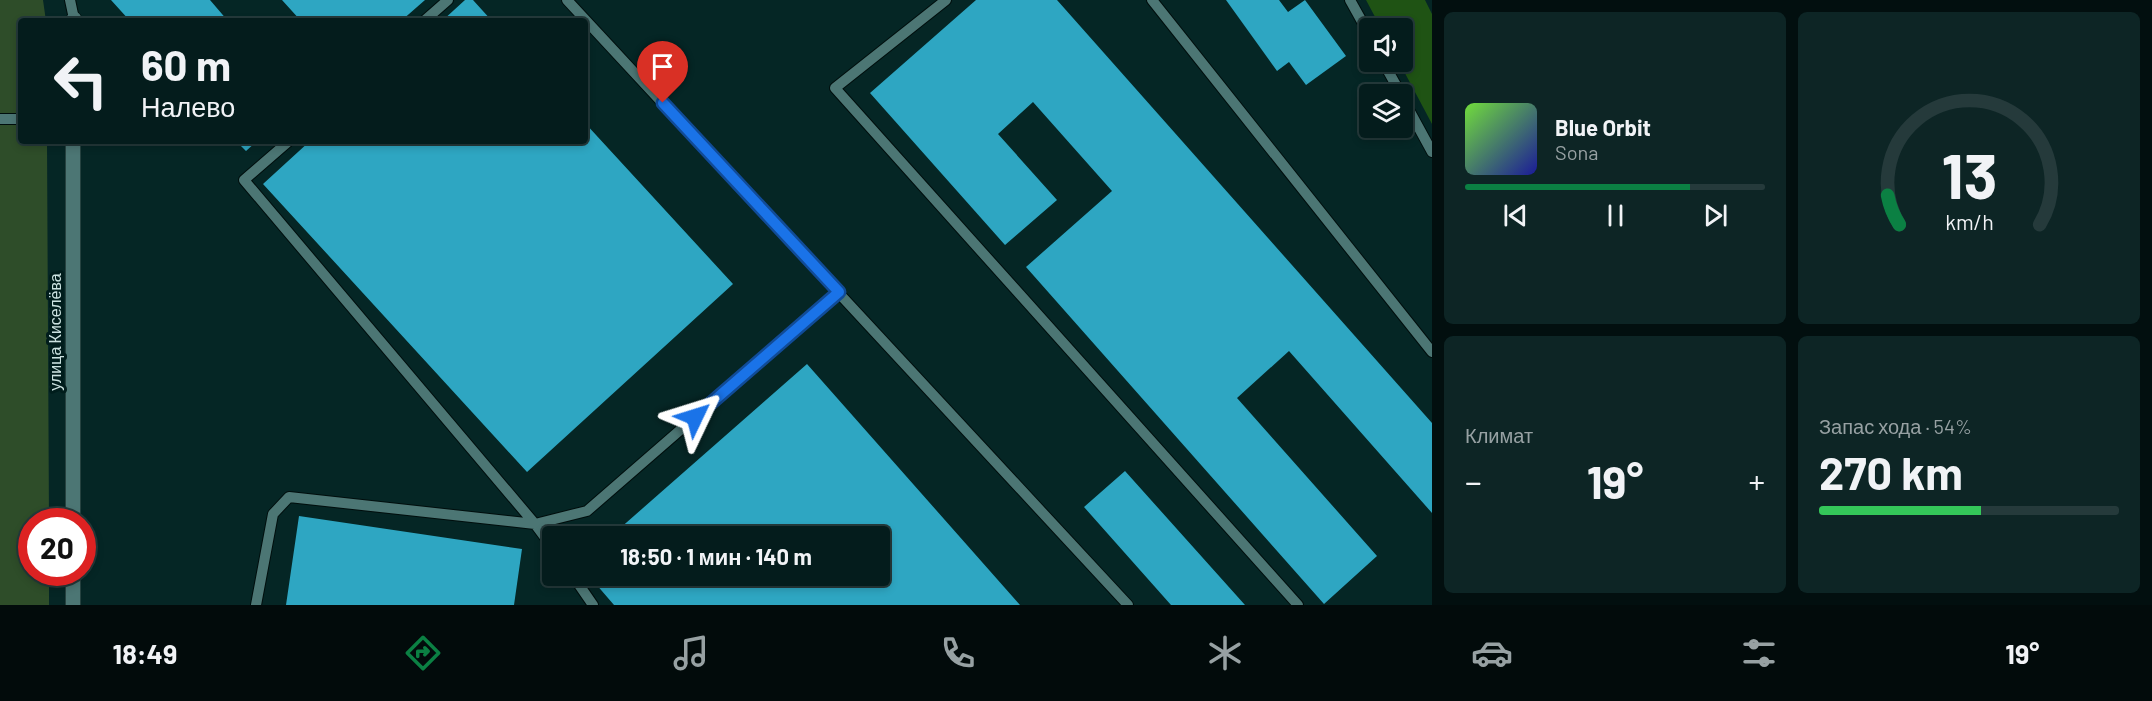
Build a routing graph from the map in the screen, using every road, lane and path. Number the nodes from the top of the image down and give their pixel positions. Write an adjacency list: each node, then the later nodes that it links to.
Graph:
1 (72, 0): 7 (lane)
2 (448, 0): 8 (lane)
3 (567, 0): 9 (lane)
4 (946, 0): 29 (lane)
5 (1152, 0): 19 (lane)
6 (1350, 0): 10 (lane)
7 (74, 18)
8 (427, 18)
9 (584, 18)
10 (1360, 18)
11 (588, 23): 18 (lane)
12 (1413, 117): 17 (lane)
13 (0, 119): 14 (lane)
14 (18, 120)
15 (73, 144): 20 (street, улица Киселёва)
16 (286, 144): 21 (lane)
17 (1432, 152)
18 (839, 292): 21 (lane); 28 (lane)
19 (1432, 352)
20 (73, 508)
21 (535, 524): 22 (lane); 26 (lane)
22 (542, 533)
23 (73, 586): 25 (street)
24 (580, 586): 27 (lane)
25 (73, 605)
26 (256, 605)
27 (594, 605)
28 (1128, 605)
29 (1298, 605)

